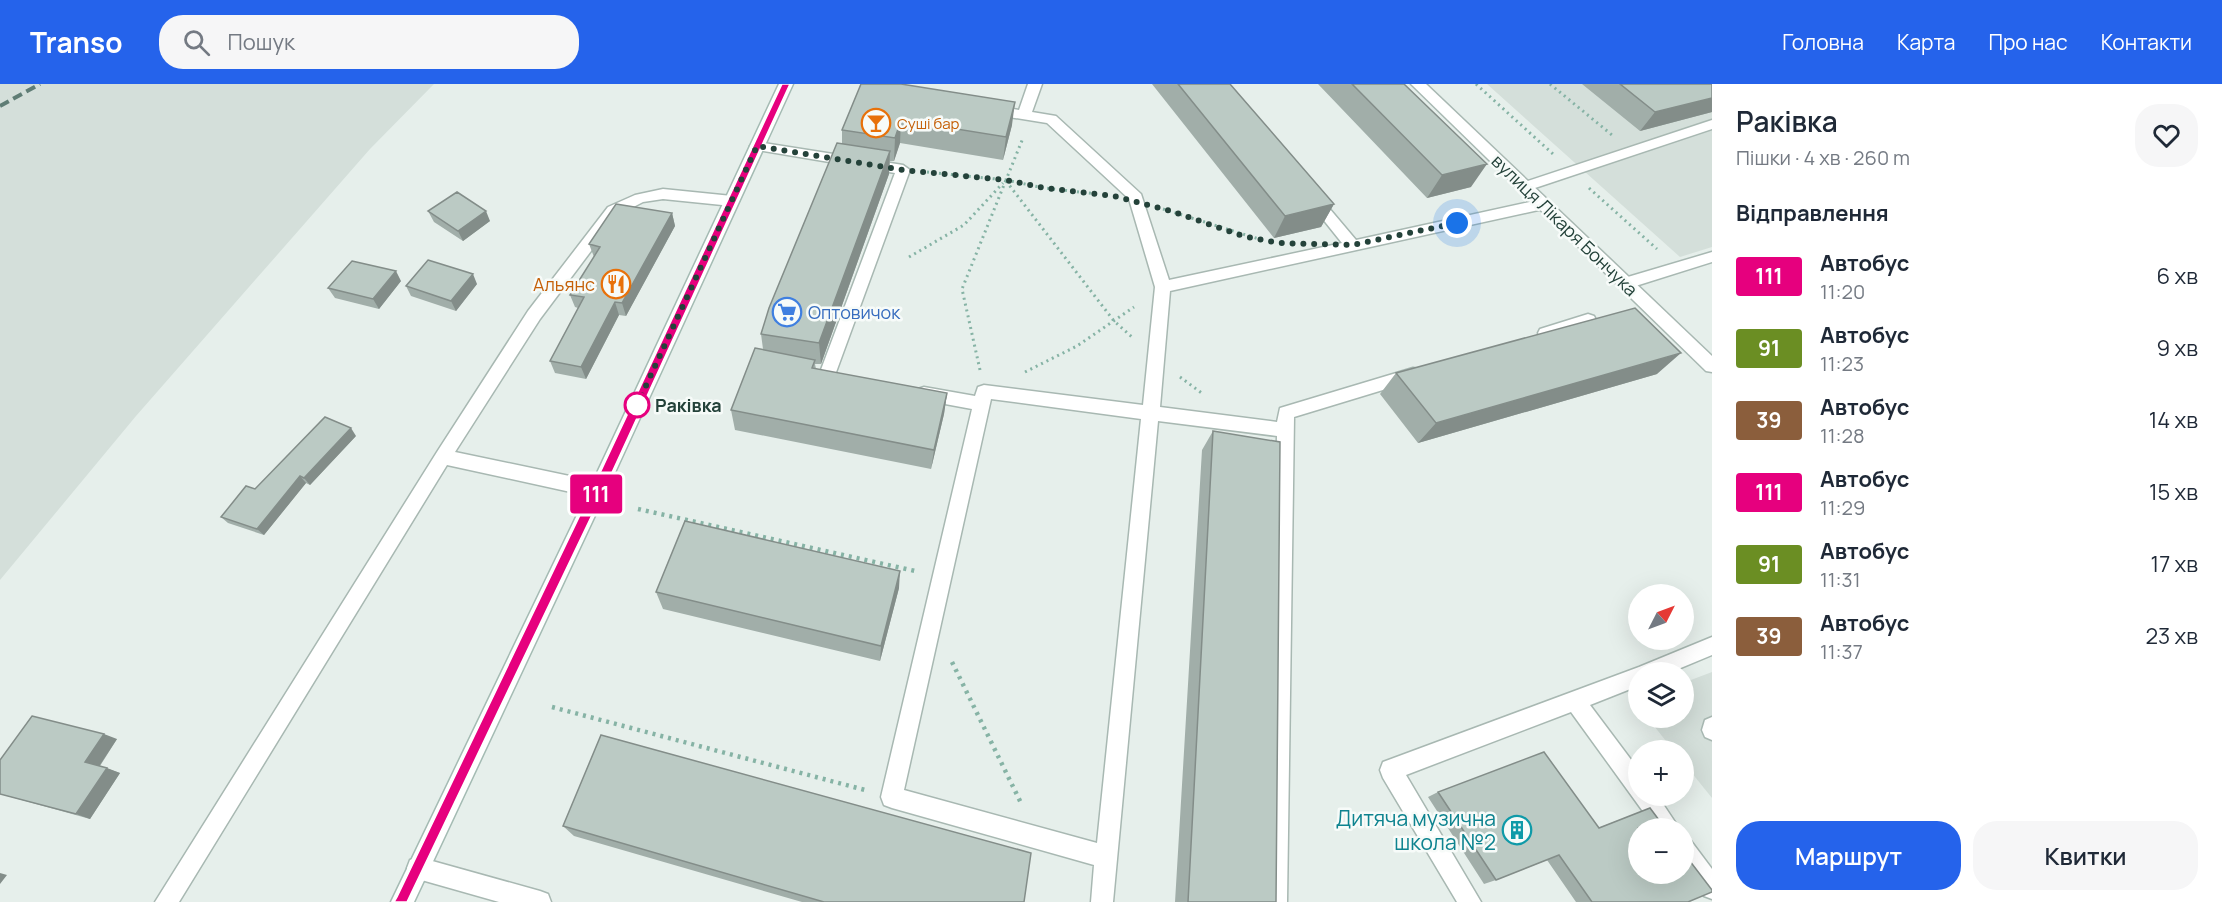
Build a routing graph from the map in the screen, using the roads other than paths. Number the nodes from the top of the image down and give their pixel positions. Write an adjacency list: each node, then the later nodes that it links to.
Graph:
1 (786, 84): 7 (main road)
2 (1035, 84): 5 (main road)
3 (1418, 84): 9 (main road, вулиця Лікаря Бончука)
4 (977, 108): 5 (main road)
5 (1028, 116): 15 (main road)
6 (1712, 124): 9 (main road)
7 (757, 146): 10 (main road); 20 (main road)
8 (1300, 183): 12 (main road)
9 (1524, 187): 11 (main road, вулиця Лікаря Бончука)
10 (732, 201): 25 (main road); 26 (main road)
11 (1543, 204): 12 (main road); 14 (main road, вулиця Лікаря Бончука)
12 (1352, 245): 15 (main road)
13 (1712, 257): 14 (main road)
14 (1626, 283): 18 (main road, вулиця Лікаря Бончука)
15 (1163, 287): 23 (main road)
16 (1588, 320): 17 (main road)
17 (1532, 337)
18 (1712, 366)
19 (1431, 368): 24 (main road)
20 (807, 371)
21 (904, 390): 22 (main road)
22 (983, 398): 23 (main road); 32 (main road)
23 (1152, 413): 24 (main road); 32 (main road)
24 (1285, 430): 40 (main road)
25 (443, 457): 26 (main road); 36 (main road)
26 (598, 490): 34 (main road)
27 (1712, 646): 28 (main road)
28 (1672, 662)
29 (1628, 680): 30 (main road)
30 (1575, 700): 31 (main road); 41 (main road)
31 (1628, 773)
32 (1106, 858): 39 (main road)
33 (1694, 864): 35 (main road)
34 (418, 868): 37 (main road); 38 (main road)
35 (1712, 888)
36 (166, 902)
37 (402, 902)
38 (540, 902)
39 (1102, 902)
40 (1276, 902)
41 (1470, 902)

